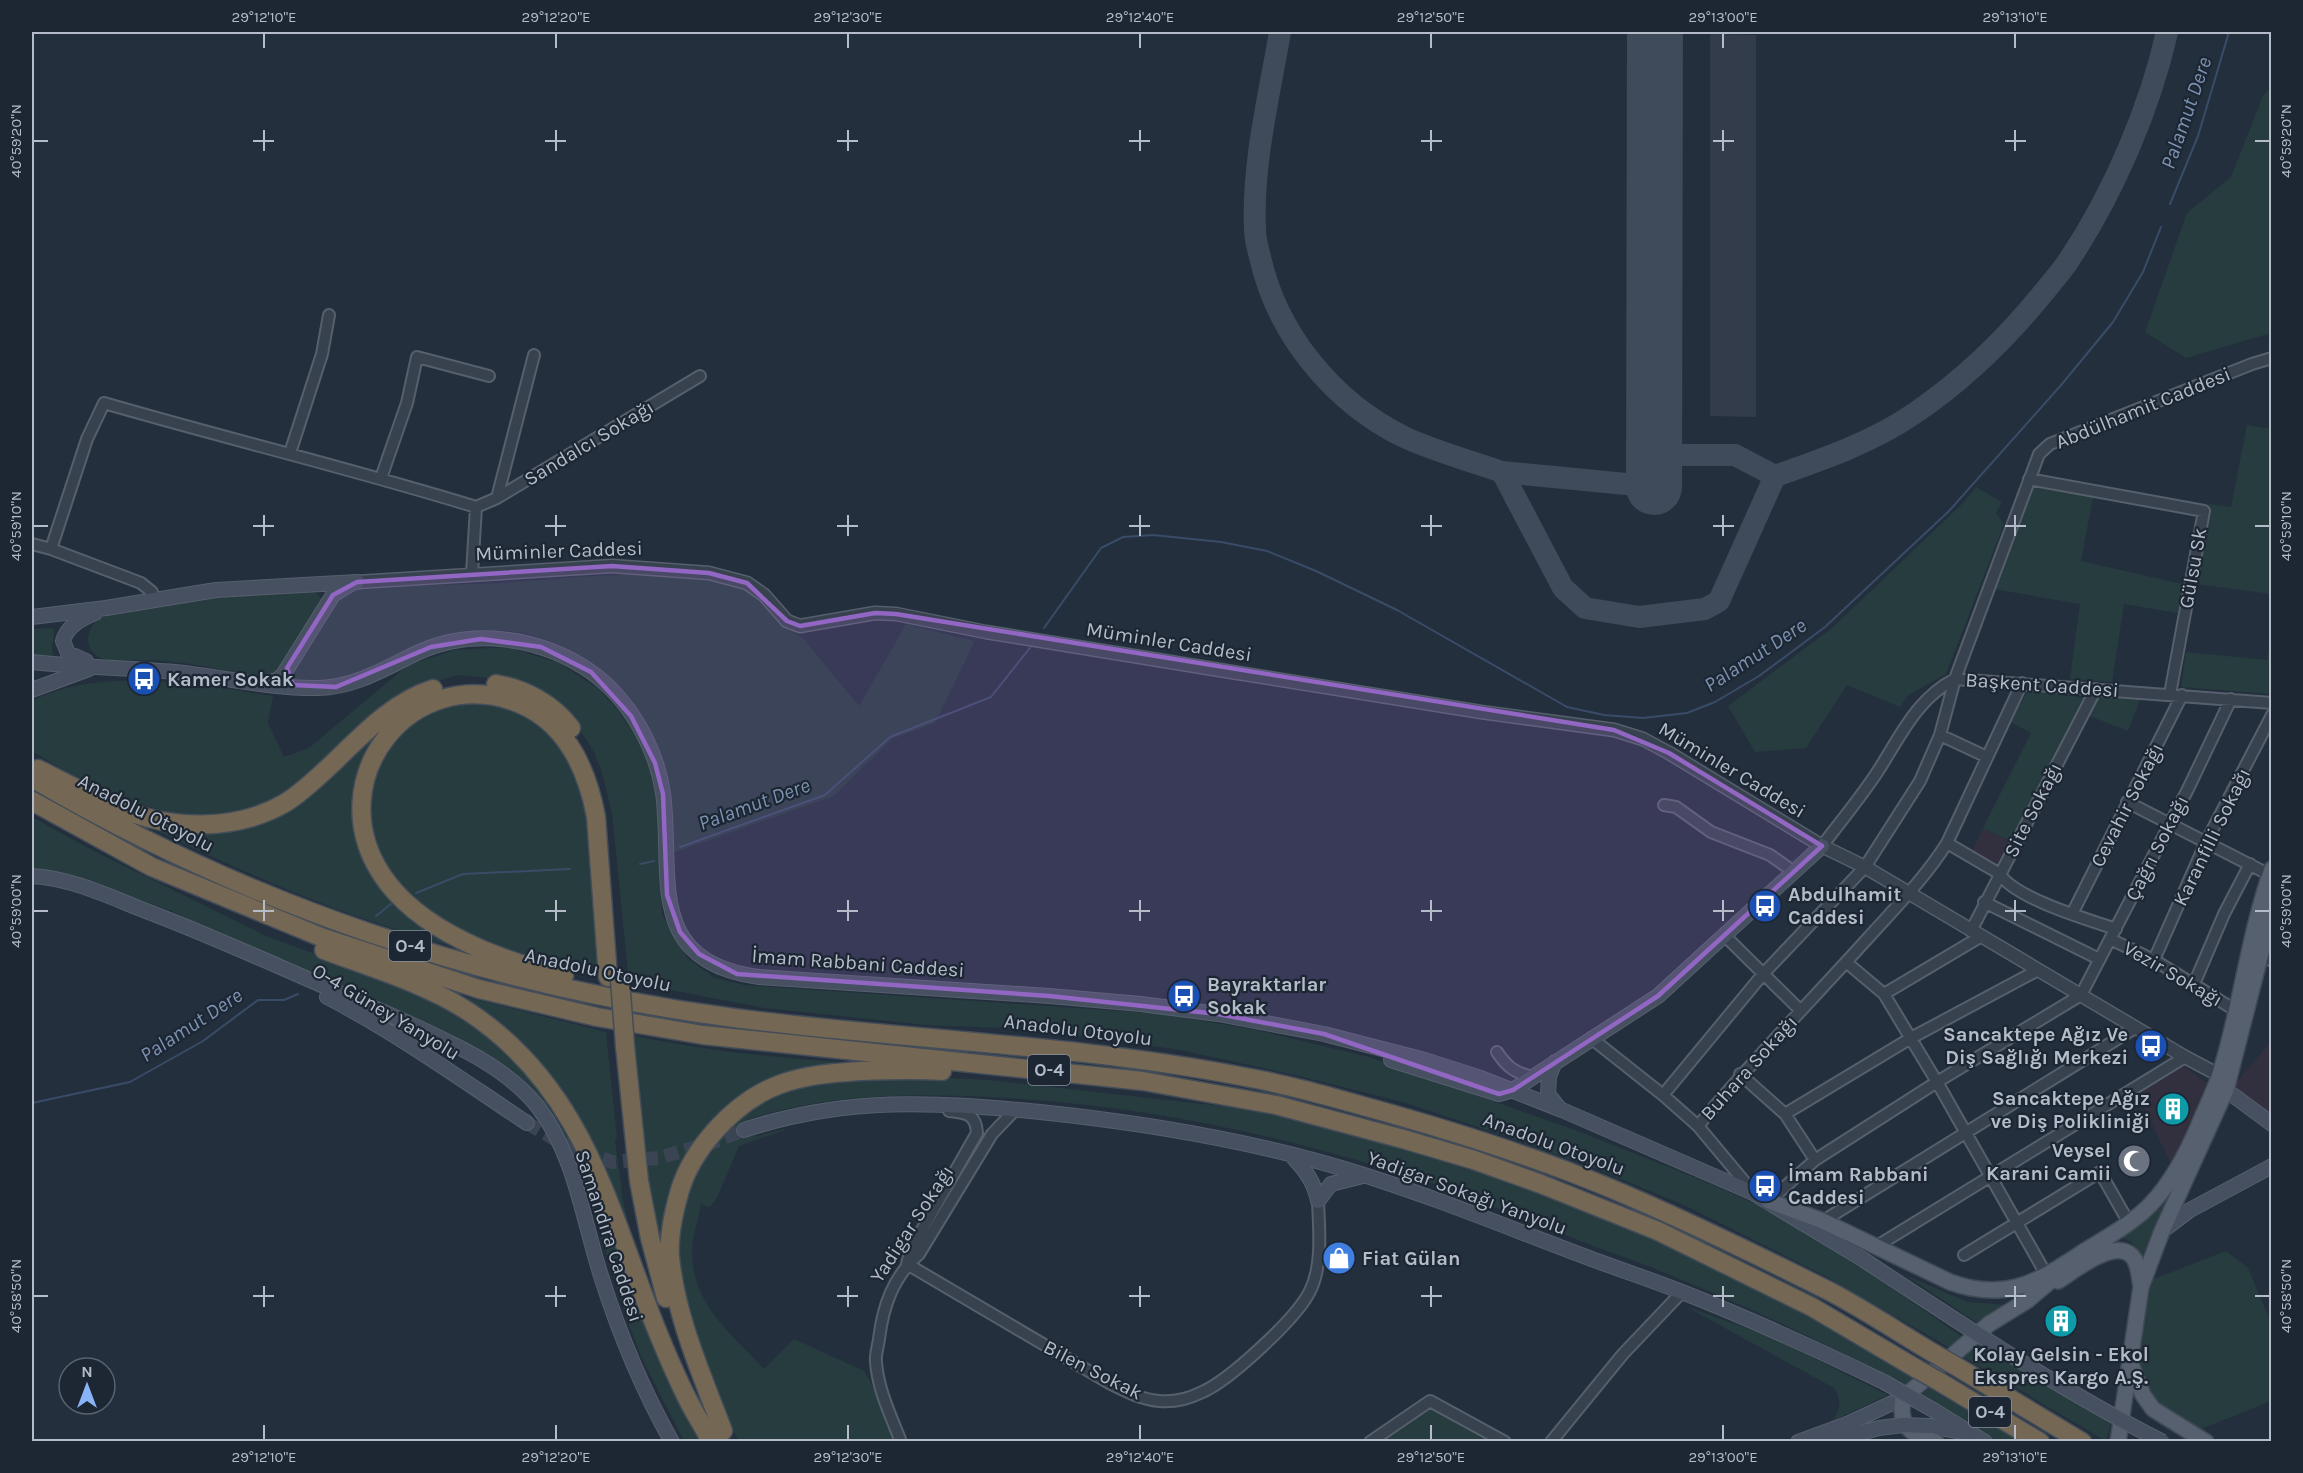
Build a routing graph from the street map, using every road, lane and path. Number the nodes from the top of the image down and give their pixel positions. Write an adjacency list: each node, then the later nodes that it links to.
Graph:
1 (329, 315): 6 (street)
2 (534, 356): 9 (street)
3 (2271, 358): 8 (street, Abdülhamit Caddesi)
4 (489, 376): 7 (street)
5 (700, 376): 9 (street, Sandalcı Sokağı)
6 (290, 453): 7 (street); 12 (street)
7 (381, 478): 10 (street)
8 (2029, 479): 23 (street, Abdülhamit Caddesi); 29 (street, Gülsu Sk)
9 (497, 498): 10 (street, Sandalcı Sokağı)
10 (476, 507): 13 (street)
11 (32, 544): 12 (street)
12 (51, 549): 16 (street)
13 (472, 574): 14 (street, Müminler Caddesi); 44 (street, Müminler Caddesi)
14 (357, 582): 15 (main road, Müminler Caddesi); 17 (main road)
15 (309, 584): 16 (main road, Müminler Caddesi); 17 (main road)
16 (154, 601): 18 (main road, Müminler Caddesi)
17 (327, 604): 22 (main road)
18 (106, 608): 19 (main road, Müminler Caddesi); 21 (main road)
19 (32, 617)
20 (32, 662): 21 (main road, İmam Rabbani Caddesi)
21 (102, 666): 25 (main road, İmam Rabbani Caddesi); 28 (main road)
22 (287, 668): 25 (main road); 26 (main road)
23 (1954, 679): 24 (street, Başkent Caddesi); 34 (street, Abdülhamit Caddesi); 44 (street, Başkent Caddesi)
24 (2022, 683): 27 (street, Başkent Caddesi); 35 (street, Buhara Sokağı)
25 (256, 684): 26 (main road, İmam Rabbani Caddesi)
26 (306, 688): 85 (main road, İmam Rabbani Caddesi)
27 (2096, 689): 29 (street, Başkent Caddesi); 50 (street, Site Sokağı)
28 (32, 690)
29 (2170, 694): 30 (street, Başkent Caddesi)
30 (2182, 695): 31 (street, Başkent Caddesi); 39 (street, Cevahir Sokağı)
31 (2231, 699): 32 (street, Başkent Caddesi); 41 (street, Çağrı Sokağı)
32 (2271, 703)
33 (2271, 715): 42 (street, Karanfilli Sokağı)
34 (1940, 735): 35 (street); 47 (street, Abdülhamit Caddesi)
35 (1987, 757): 43 (street, Buhara Sokağı)
36 (32, 766): 67 (highway)
37 (32, 778): 73 (highway, Anadolu Otoyolu / O-4)
38 (32, 801): 46 (highway, O-4)
39 (2127, 802): 41 (street); 55 (street, Cevahir Sokağı)
40 (1664, 805): 48 (street)
41 (2169, 824): 42 (street); 57 (street, Çağrı Sokağı)
42 (2206, 842): 45 (street); 63 (street, Karanfilli Sokağı)
43 (1947, 843): 50 (street); 52 (street, Buhara Sokağı)
44 (1822, 846): 47 (street, Müminler Caddesi); 48 (main road)
45 (2250, 864): 49 (street); 68 (street)
46 (152, 867): 88 (highway, O-4); 119 (highway)
47 (1865, 867): 52 (street, Müminler Caddesi); 66 (street, Abdülhamit Caddesi)
48 (1794, 872): 59 (main road)
49 (2271, 872): 72 (main road)
50 (2000, 874): 53 (street, Site Sokağı); 55 (street)
51 (32, 876): 56 (main road)
52 (1908, 893): 58 (street, Müminler Caddesi); 64 (street, Buhara Sokağı)
53 (1984, 902): 58 (street, Site Sokağı); 62 (street)
54 (2271, 910): 61 (main road)
55 (2072, 914): 57 (street)
56 (189, 927): 92 (main road, O-4 Güney Yanyolu); 122 (main road, Samandıra Caddesi)
57 (2116, 929): 60 (street, Çağrı Sokağı)
58 (1975, 934): 65 (street, Müminler Caddesi); 69 (street)
59 (1724, 936): 66 (street); 75 (main road)
60 (2110, 939): 62 (street, Çağrı Sokağı); 63 (street, Vezir Sokağı)
61 (2266, 956): 84 (main road)
62 (2099, 959): 70 (street, Çağrı Sokağı)
63 (2154, 960): 68 (street, Vezir Sokağı)
64 (1846, 962): 69 (street); 71 (street, Buhara Sokağı)
65 (2038, 970): 70 (street, Müminler Caddesi); 76 (street)
66 (1762, 974): 71 (street); 86 (street, Abdülhamit Caddesi)
67 (614, 978): 73 (highway); 77 (highway)
68 (2193, 984): 72 (street, Vezir Sokağı)
69 (1884, 994): 76 (street)
70 (2080, 995): 74 (street, Müminler Caddesi); 83 (street)
71 (1800, 1010): 81 (street, Buhara Sokağı)
72 (2235, 1010): 84 (main road)
73 (816, 1028): 131 (highway, Anadolu Otoyolu / O-4, bridge)
74 (2135, 1028): 79 (street, Müminler Caddesi); 96 (street)
75 (1591, 1038): 80 (main road); 86 (street)
76 (1911, 1038): 83 (street); 91 (street)
77 (619, 1045): 119 (highway); 120 (highway)
78 (1497, 1052): 82 (street)
79 (2185, 1057): 84 (street, Müminler Caddesi); 101 (street)
80 (1555, 1062): 82 (main road); 90 (main road)
81 (1740, 1074): 91 (street); 94 (street, Buhara Sokağı)
82 (1533, 1077): 85 (main road)
83 (1937, 1082): 96 (street); 98 (street)
84 (2222, 1082): 93 (main road); 107 (main road); 108 (main road)
85 (1513, 1090): 90 (main road)
86 (1663, 1095): 94 (street)
87 (886, 1103): 89 (main road); 95 (main road); 112 (street)
88 (1276, 1105): 120 (highway); 130 (highway, O-4, bridge)
89 (1016, 1110): 97 (main road, Yadigar Sokağı Yanyolu); 112 (street, Yadigar Sokağı)
90 (1562, 1110): 102 (main road)
91 (1785, 1114): 98 (street)
92 (527, 1123)
93 (2271, 1124)
94 (1698, 1126): 102 (street)
95 (744, 1130)
96 (1965, 1131): 101 (street); 105 (street)
97 (1291, 1155): 100 (main road, Yadigar Sokağı Yanyolu); 103 (main road)
98 (1815, 1160): 104 (street)
99 (2271, 1166): 108 (main road)
100 (1365, 1176): 103 (main road); 115 (main road, Yadigar Sokağı Yanyolu)
101 (1990, 1176): 106 (street); 109 (street)
102 (1753, 1193): 104 (main road)
103 (1318, 1201): 112 (street, Bilen Sokak)
104 (1769, 1201): 105 (main road); 133 (main road, bridge)
105 (1823, 1221): 109 (main road)
106 (2015, 1222): 107 (street); 111 (street); 113 (street)
107 (2129, 1223): 110 (main road)
108 (2162, 1231): 114 (main road)
109 (1877, 1246): 113 (main road)
110 (2086, 1251): 113 (main road); 116 (main road)
111 (1964, 1255)
112 (907, 1264): 123 (street, Yadigar Sokağı)
113 (2047, 1276)
114 (2141, 1287): 116 (main road); 117 (main road)
115 (1682, 1292): 121 (main road, Yadigar Sokağı Yanyolu, bridge); 126 (street)
116 (2028, 1300): 118 (main road)
117 (2131, 1364): 132 (main road); 134 (main road)
118 (1903, 1398): 127 (main road); 129 (main road)
119 (701, 1422): 120 (highway)
120 (721, 1438)
121 (1979, 1438): 128 (main road, bridge)
122 (672, 1442)
123 (901, 1442)
124 (1370, 1442): 125 (street)
125 (1505, 1442)
126 (1551, 1442)
127 (1798, 1442)
128 (1826, 1442)
129 (1936, 1442)
130 (2040, 1442)
131 (2082, 1442)
132 (2118, 1442)
133 (2163, 1442)
134 (2206, 1442)

